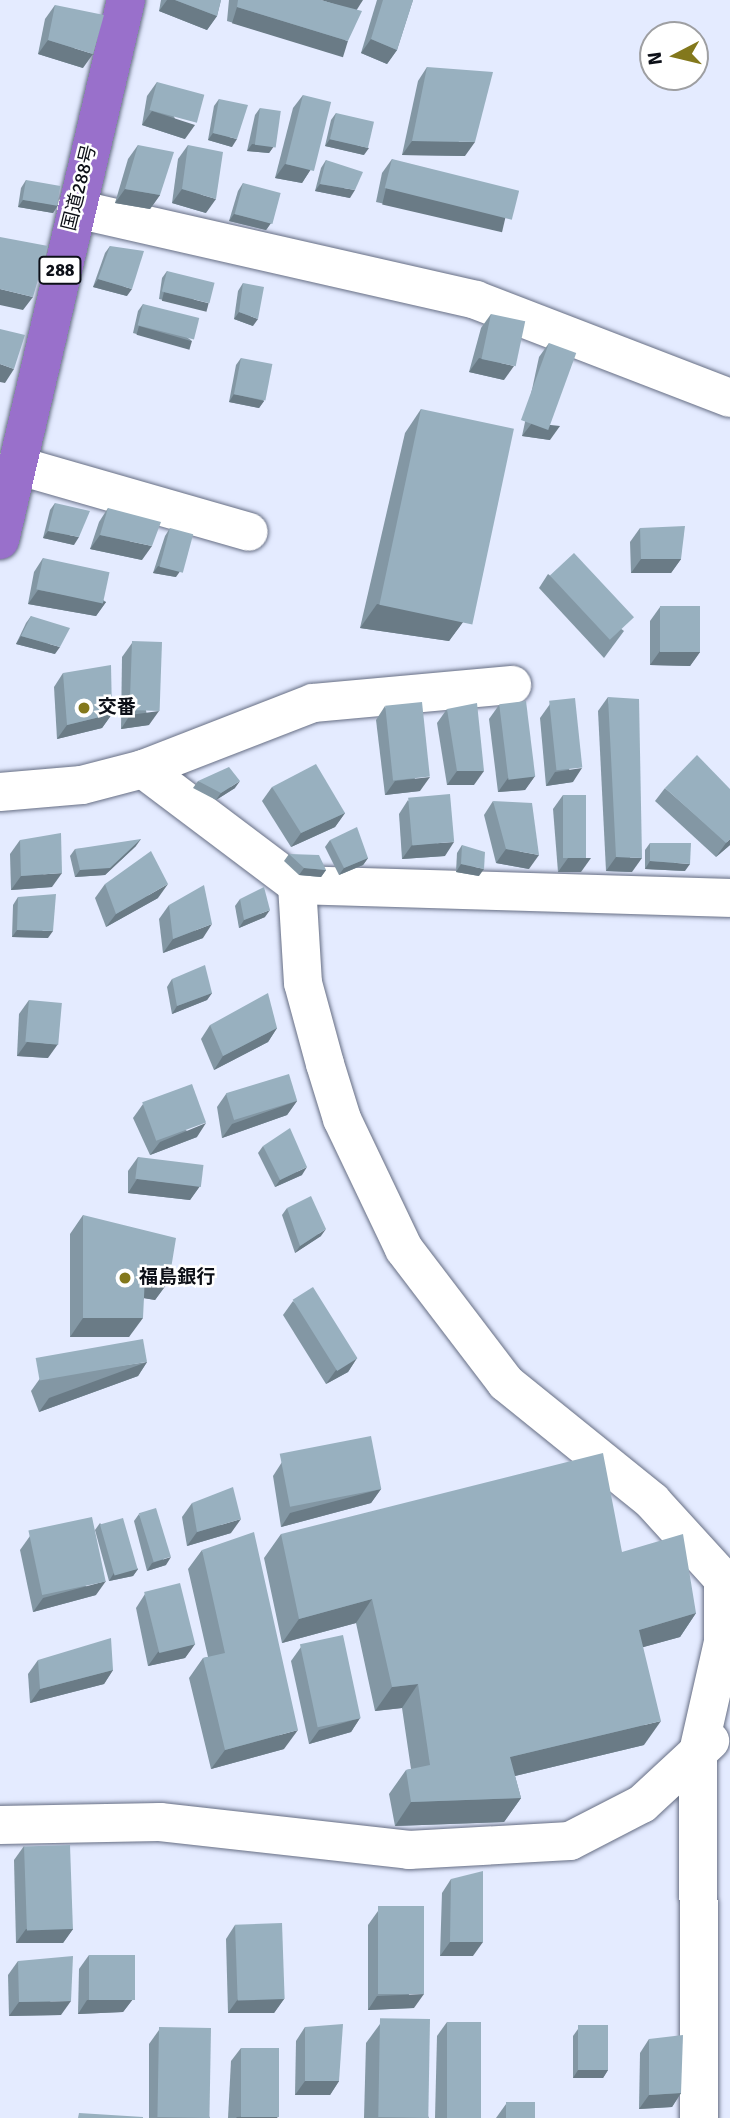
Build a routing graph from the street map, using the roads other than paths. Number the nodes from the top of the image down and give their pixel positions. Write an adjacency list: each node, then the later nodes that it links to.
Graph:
1 (126, 0): 2 (highway, 国道288号 / 288)
2 (76, 209): 3 (street); 4 (highway, 国道288号 / 288)
3 (730, 398)
4 (16, 465): 5 (street); 6 (highway, 国道288号 / 288)
5 (249, 532)
6 (0, 540)
7 (512, 685): 8 (street)
8 (143, 769): 9 (street); 10 (street)
9 (0, 792)
10 (296, 885): 11 (street); 13 (street)
11 (730, 898)
12 (730, 1724): 13 (street)
13 (698, 1752): 14 (street); 15 (street)
14 (0, 1825)
15 (699, 2118)

